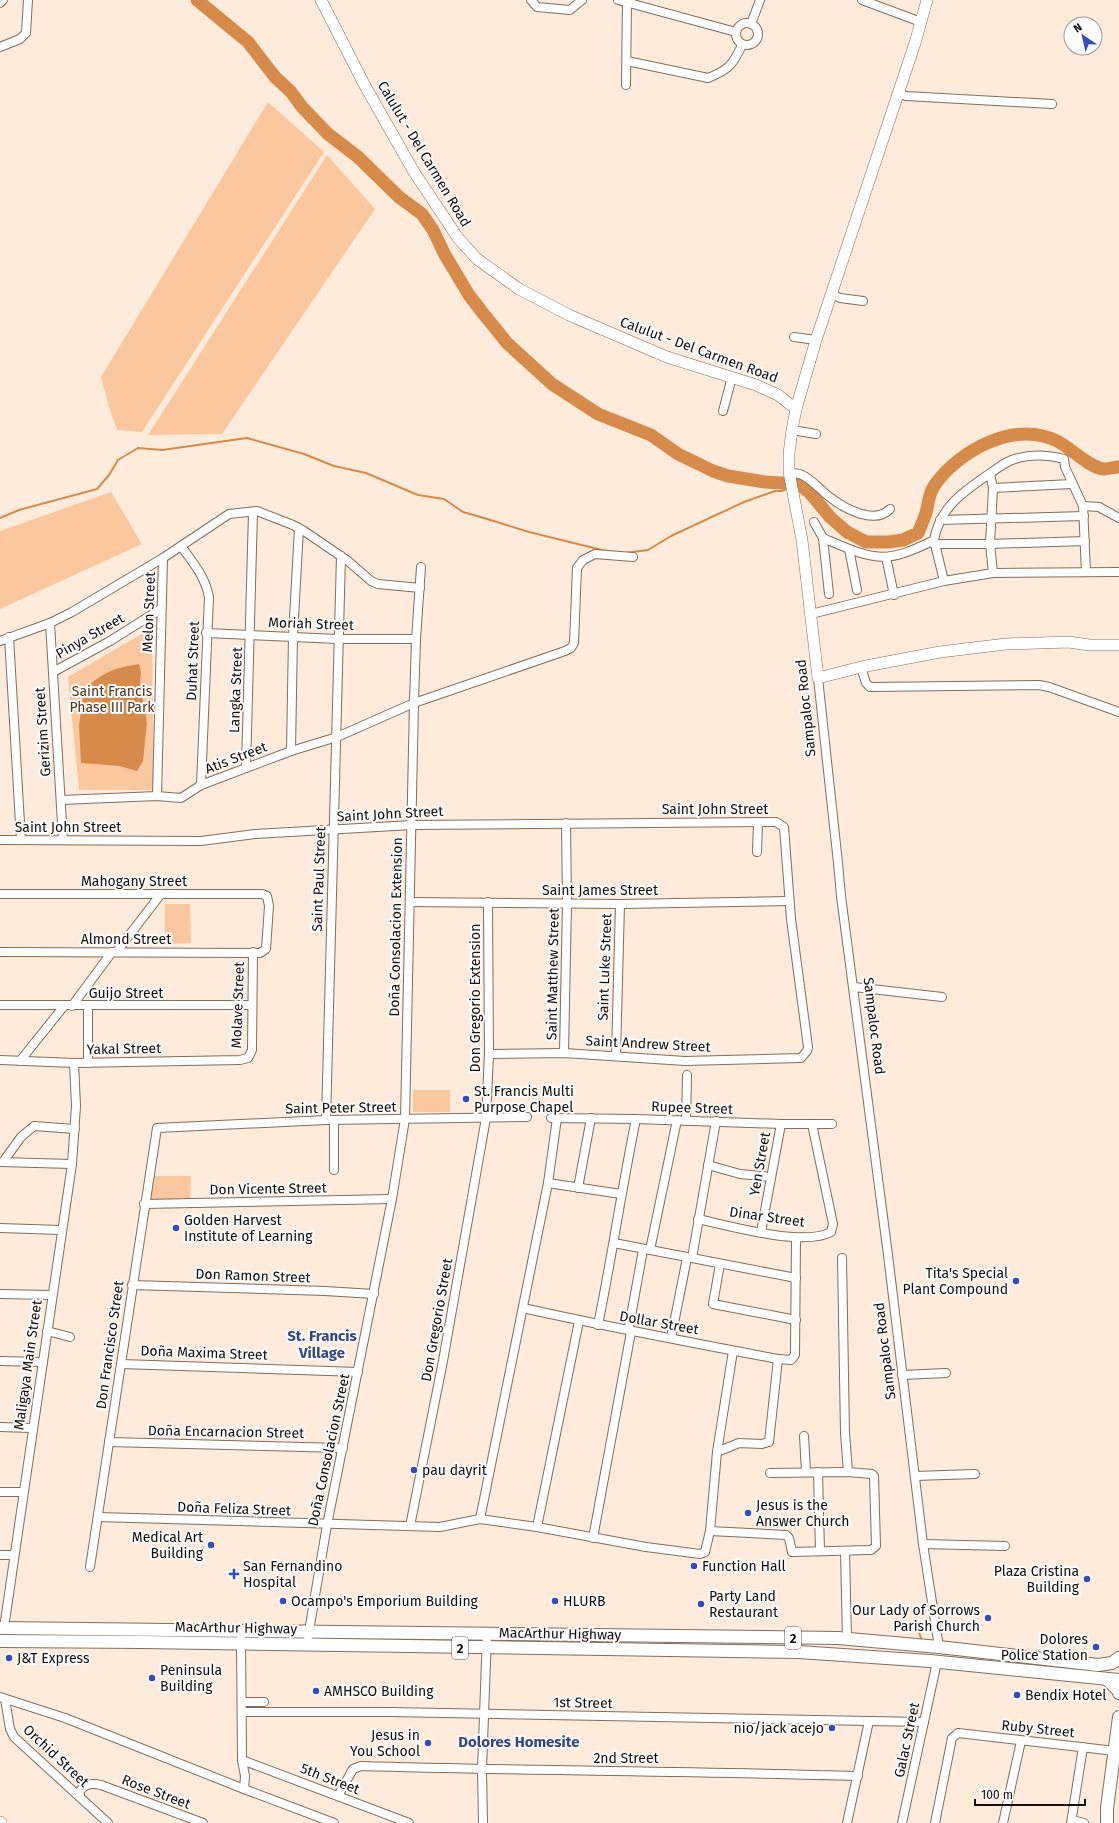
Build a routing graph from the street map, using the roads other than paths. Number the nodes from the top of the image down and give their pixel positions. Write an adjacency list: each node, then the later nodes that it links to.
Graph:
1 (3, 0): 11 (street)
2 (28, 0): 16 (street)
3 (321, 0): 25 (main road, Calulut - Del Carmen Road)
4 (531, 0): 5 (street)
5 (582, 0)
6 (618, 0): 10 (street)
7 (760, 0): 13 (street)
8 (862, 0): 12 (street)
9 (927, 0): 12 (main road, Sampaloc Road)
10 (627, 1): 14 (street); 17 (street)
11 (0, 3)
12 (921, 22): 19 (main road, Sampaloc Road)
13 (751, 24): 14 (street); 15 (street)
14 (736, 32): 15 (street)
15 (742, 45): 17 (street)
16 (0, 47)
17 (627, 61): 18 (street)
18 (626, 85)
19 (898, 93): 20 (street); 21 (main road, Sampaloc Road)
20 (1052, 104)
21 (832, 294): 22 (street); 24 (main road, Sampaloc Road)
22 (863, 302)
23 (794, 337): 24 (street)
24 (816, 340): 26 (main road, Sampaloc Road)
25 (732, 377): 26 (main road, Calulut - Del Carmen Road); 27 (street)
26 (796, 409): 28 (main road, Sampaloc Road)
27 (723, 411)
28 (792, 430): 29 (street); 31 (main road, Sampaloc Road)
29 (816, 434)
30 (990, 474): 32 (street); 33 (street); 40 (street)
31 (790, 475): 35 (street); 63 (main road, Sampaloc Road)
32 (1072, 484): 33 (street); 34 (street)
33 (993, 488): 38 (street)
34 (1083, 506): 37 (street); 39 (street)
35 (890, 509)
36 (253, 512): 42 (street, Melon Street); 47 (street, Melon Street); 66 (street, Langka Street)
37 (1084, 516): 38 (street); 44 (street)
38 (993, 517): 40 (street); 46 (street)
39 (1119, 518)
40 (940, 520): 45 (street)
41 (814, 522): 43 (street)
42 (299, 528): 49 (street, Melon Street); 67 (street)
43 (823, 538): 48 (street); 60 (street)
44 (1084, 541): 46 (street); 54 (street)
45 (934, 542): 46 (street); 51 (street); 57 (street)
46 (990, 544): 56 (street)
47 (181, 546): 52 (street, Melon Street); 65 (street, Duhat Street)
48 (849, 549): 51 (street); 59 (street)
49 (341, 556): 58 (street, Melon Street); 69 (street, Saint Paul Street)
50 (633, 557): 76 (street, Atis Street)
51 (886, 557): 61 (street)
52 (163, 558): 62 (street, Melon Street); 64 (street)
53 (421, 567): 58 (street, Doña Consolacion Extension)
54 (1086, 572): 55 (street); 56 (street)
55 (1119, 572)
56 (993, 573): 57 (street)
57 (944, 581): 61 (street)
58 (420, 588): 70 (street, Doña Consolacion Extension)
59 (857, 590)
60 (829, 594)
61 (894, 595): 63 (street)
62 (161, 609): 74 (street, Pinya Street); 82 (street, Melon Street)
63 (811, 614): 75 (main road, Sampaloc Road)
64 (50, 623): 68 (street); 74 (street, Gerizim Street)
65 (206, 633): 66 (street, Moriah Street); 81 (street, Duhat Street)
66 (250, 636): 67 (street, Moriah Street); 80 (street, Langka Street)
67 (293, 636): 69 (street, Moriah Street); 79 (street)
68 (9, 637): 71 (street); 89 (street)
69 (338, 639): 70 (street, Moriah Street); 78 (street, Saint Paul Street)
70 (416, 639): 76 (street, Doña Consolacion Extension)
71 (0, 641)
72 (1119, 645): 73 (main road)
73 (861, 667): 75 (main road); 77 (street)
74 (52, 672): 83 (street, Gerizim Street)
75 (818, 678): 102 (street, Sampaloc Road)
76 (414, 703): 78 (street, Atis Street); 86 (street, Doña Consolacion Extension)
77 (1119, 712)
78 (337, 737): 79 (street, Atis Street); 87 (street, Saint Paul Street)
79 (290, 751): 80 (street, Atis Street)
80 (246, 768): 81 (street, Atis Street)
81 (201, 786): 82 (street, Atis Street)
82 (157, 796): 83 (street, Atis Street)
83 (61, 800): 90 (street, Gerizim Street)
84 (758, 822): 85 (street, Saint John Street); 91 (street); 94 (street, Saint John Street)
85 (566, 823): 86 (street, Saint John Street); 97 (street, Saint Matthew Street)
86 (412, 825): 87 (street, Saint John Street); 95 (street, Doña Consolacion Extension)
87 (333, 830): 90 (street, Saint John Street); 122 (street, Saint Paul Street)
88 (0, 840): 89 (street, Saint John Street)
89 (21, 840): 90 (street, Saint John Street)
90 (64, 840)
91 (757, 852)
92 (0, 894): 93 (street, Mahogany Street)
93 (161, 894): 100 (street); 101 (street, Mahogany Street)
94 (789, 901): 98 (street, Saint James Street); 110 (street, Saint Andrew Street)
95 (410, 902): 96 (street, Saint James Street); 120 (street, Doña Consolacion Extension)
96 (488, 902): 97 (street, Saint James Street); 109 (street, Don Gregorio Extension)
97 (567, 903): 98 (street, Saint James Street); 108 (street, Saint Matthew Street)
98 (620, 904): 110 (street, Saint Luke Street)
99 (0, 952): 100 (street, Almond Street)
100 (114, 952): 101 (street, Almond Street); 106 (street)
101 (253, 952): 105 (street, Molave Street)
102 (854, 987): 103 (street); 171 (street, Sampaloc Road)
103 (942, 997)
104 (0, 1005): 106 (street, Guijo Street)
105 (252, 1005): 107 (street, Guijo Street); 111 (street, Molave Street)
106 (68, 1006): 107 (street, Guijo Street); 113 (street)
107 (88, 1006): 115 (street)
108 (564, 1053): 109 (street, Saint Andrew Street); 110 (street, Saint Andrew Street)
109 (489, 1054): 118 (street, Don Gregorio Extension)
110 (616, 1055)
111 (248, 1058): 115 (street, Yakal Street)
112 (0, 1060): 113 (street, Yakal Street)
113 (20, 1061): 114 (street, Yakal Street)
114 (74, 1063): 115 (street, Yakal Street); 130 (street, Maligaya Main Street)
115 (88, 1063)
116 (688, 1074): 124 (street)
117 (527, 1117): 118 (street, Saint Peter Street)
118 (486, 1118): 120 (street, Saint Peter Street); 189 (street, Don Gregorio Street)
119 (591, 1118): 121 (street, Rupee Street); 136 (street, Rupee Street); 137 (street)
120 (405, 1119): 122 (street, Saint Peter Street); 139 (street, Doña Consolacion Street)
121 (636, 1119): 123 (street, Rupee Street); 138 (street)
122 (330, 1120): 129 (street, Saint Peter Street); 134 (street, Saint Paul Street)
123 (677, 1120): 124 (street, Rupee Street); 147 (street)
124 (686, 1120): 125 (street, Rupee Street)
125 (716, 1121): 126 (street, Rupee Street); 133 (street)
126 (781, 1124): 127 (street, Rupee Street); 135 (street, Yen Street)
127 (812, 1124): 128 (street, Rupee Street); 145 (street, Dinar Street)
128 (832, 1124)
129 (157, 1128): 140 (street, Don Francisco Street)
130 (75, 1129): 131 (street); 132 (street, Maligaya Main Street)
131 (1, 1162): 132 (street)
132 (72, 1164): 143 (street, Maligaya Main Street)
133 (708, 1165): 135 (street); 141 (street)
134 (334, 1170)
135 (771, 1177): 144 (street, Yen Street)
136 (548, 1183): 137 (street); 156 (street)
137 (578, 1188): 138 (street)
138 (621, 1194): 146 (street)
139 (392, 1199): 140 (street, Don Vicente Street); 154 (street, Doña Consolacion Street)
140 (144, 1204): 152 (street, Don Francisco Street)
141 (698, 1219): 144 (street, Dinar Street); 148 (street)
142 (0, 1228): 143 (street)
143 (61, 1230): 155 (street, Maligaya Main Street)
144 (761, 1232): 145 (street, Dinar Street)
145 (796, 1238): 151 (street)
146 (614, 1243): 147 (street); 159 (street)
147 (647, 1250): 148 (street); 161 (street)
148 (689, 1258): 150 (street); 163 (street)
149 (842, 1258): 180 (street)
150 (720, 1264): 151 (street); 157 (street)
151 (796, 1278): 157 (street)
152 (132, 1285): 154 (street, Don Ramon Street); 168 (street, Don Francisco Street)
153 (0, 1294): 155 (street)
154 (374, 1294): 169 (street, Doña Consolacion Street)
155 (52, 1296): 160 (street, Maligaya Main Street)
156 (523, 1308): 158 (street, Dollar Street); 187 (street)
157 (796, 1320): 165 (street, Dollar Street)
158 (578, 1321): 159 (street, Dollar Street); 190 (street)
159 (598, 1325): 161 (street, Dollar Street)
160 (47, 1331): 162 (street); 167 (street, Maligaya Main Street)
161 (631, 1332): 163 (street, Dollar Street); 192 (street)
162 (70, 1337)
163 (671, 1338): 164 (street, Dollar Street)
164 (733, 1351): 165 (street, Dollar Street); 177 (street)
165 (778, 1359): 177 (street)
166 (0, 1361): 167 (street)
167 (43, 1362): 173 (street, Maligaya Main Street)
168 (121, 1364): 169 (street, Doña Maxima Street); 175 (street, Don Francisco Street)
169 (358, 1372): 176 (street, Doña Consolacion Street)
170 (946, 1373): 171 (street)
171 (902, 1376): 183 (street, Sampaloc Road)
172 (0, 1427): 173 (street)
173 (32, 1428): 185 (street, Maligaya Main Street)
174 (804, 1436): 178 (street)
175 (109, 1442): 176 (street, Doña Encarnacion Street); 186 (street, Don Francisco Street)
176 (343, 1448): 188 (street, Doña Consolacion Street)
177 (717, 1452): 191 (street)
178 (806, 1472): 179 (street); 181 (street)
179 (818, 1472): 180 (street); 195 (street)
180 (848, 1472): 196 (street)
181 (770, 1473)
182 (975, 1474): 183 (street)
183 (915, 1476): 193 (street, Sampaloc Road)
184 (0, 1492): 185 (street)
185 (23, 1492): 198 (street, Maligaya Main Street)
186 (98, 1517): 188 (street, Doña Feliza Street); 199 (street, Don Francisco Street)
187 (480, 1519): 189 (street, Doña Feliza Street); 190 (street, Doña Feliza Street)
188 (327, 1524): 189 (street, Doña Feliza Street); 202 (street, Doña Consolacion Street)
189 (410, 1526)
190 (537, 1527): 192 (street, Doña Feliza Street)
191 (710, 1532): 192 (street, Doña Feliza Street); 195 (street)
192 (593, 1538)
193 (923, 1544): 194 (street); 208 (street, Sampaloc Road)
194 (1005, 1546)
195 (820, 1551): 196 (street)
196 (845, 1551): 204 (street)
197 (0, 1555): 198 (street)
198 (14, 1555): 200 (street, Maligaya Main Street)
199 (90, 1567)
200 (2, 1628): 201 (highway, MacArthur Highway / 2)
201 (241, 1630): 202 (highway, MacArthur Highway / 2); 206 (street)
202 (308, 1631): 203 (highway, MacArthur Highway / 2); 207 (street, Doña Consolacion Street)
203 (487, 1634): 204 (highway, MacArthur Highway / 2); 209 (street)
204 (847, 1639): 208 (highway, MacArthur Highway / 2)
205 (0, 1641): 206 (highway, MacArthur Highway / 2)
206 (240, 1644): 207 (highway, MacArthur Highway / 2); 215 (street)
207 (307, 1644): 209 (highway, MacArthur Highway / 2)
208 (939, 1647): 210 (highway, MacArthur Highway / 2)
209 (486, 1648): 211 (highway, MacArthur Highway / 2); 218 (street)
210 (1116, 1661)
211 (937, 1664): 212 (highway, MacArthur Highway / 2); 221 (street, Galac Street)
212 (1113, 1679): 213 (highway)
213 (1119, 1693)
214 (3, 1698): 229 (street); 230 (street, Orchid Street)
215 (242, 1702): 216 (street); 217 (street)
216 (264, 1702)
217 (242, 1712): 218 (street, 1st Street); 225 (street)
218 (484, 1714): 220 (street, 1st Street); 226 (street)
219 (1119, 1717): 224 (highway)
220 (869, 1720): 221 (street, 1st Street); 228 (street)
221 (924, 1722): 239 (street, Galac Street)
222 (1021, 1741): 223 (street, Ruby Street); 240 (street, Ruby Street); 241 (street)
223 (1083, 1747): 224 (street, Ruby Street); 232 (street)
224 (1116, 1750): 243 (highway)
225 (242, 1760): 229 (street); 231 (street, 5th Street)
226 (482, 1770): 228 (street, 2nd Street); 231 (street, 2nd Street); 237 (street)
227 (1119, 1774): 244 (highway)
228 (858, 1776): 238 (street)
229 (244, 1789): 235 (street)
230 (80, 1796): 233 (street, Orchid Street); 234 (street, Rose Street)
231 (338, 1796): 236 (street, 5th Street)
232 (1072, 1822): 242 (street)
233 (108, 1823)
234 (202, 1823)
235 (334, 1823)
236 (409, 1823)
237 (483, 1823)
238 (847, 1823)
239 (902, 1823)
240 (935, 1823)
241 (1003, 1823)
242 (1084, 1823)
243 (1107, 1823)
244 (1112, 1823)

